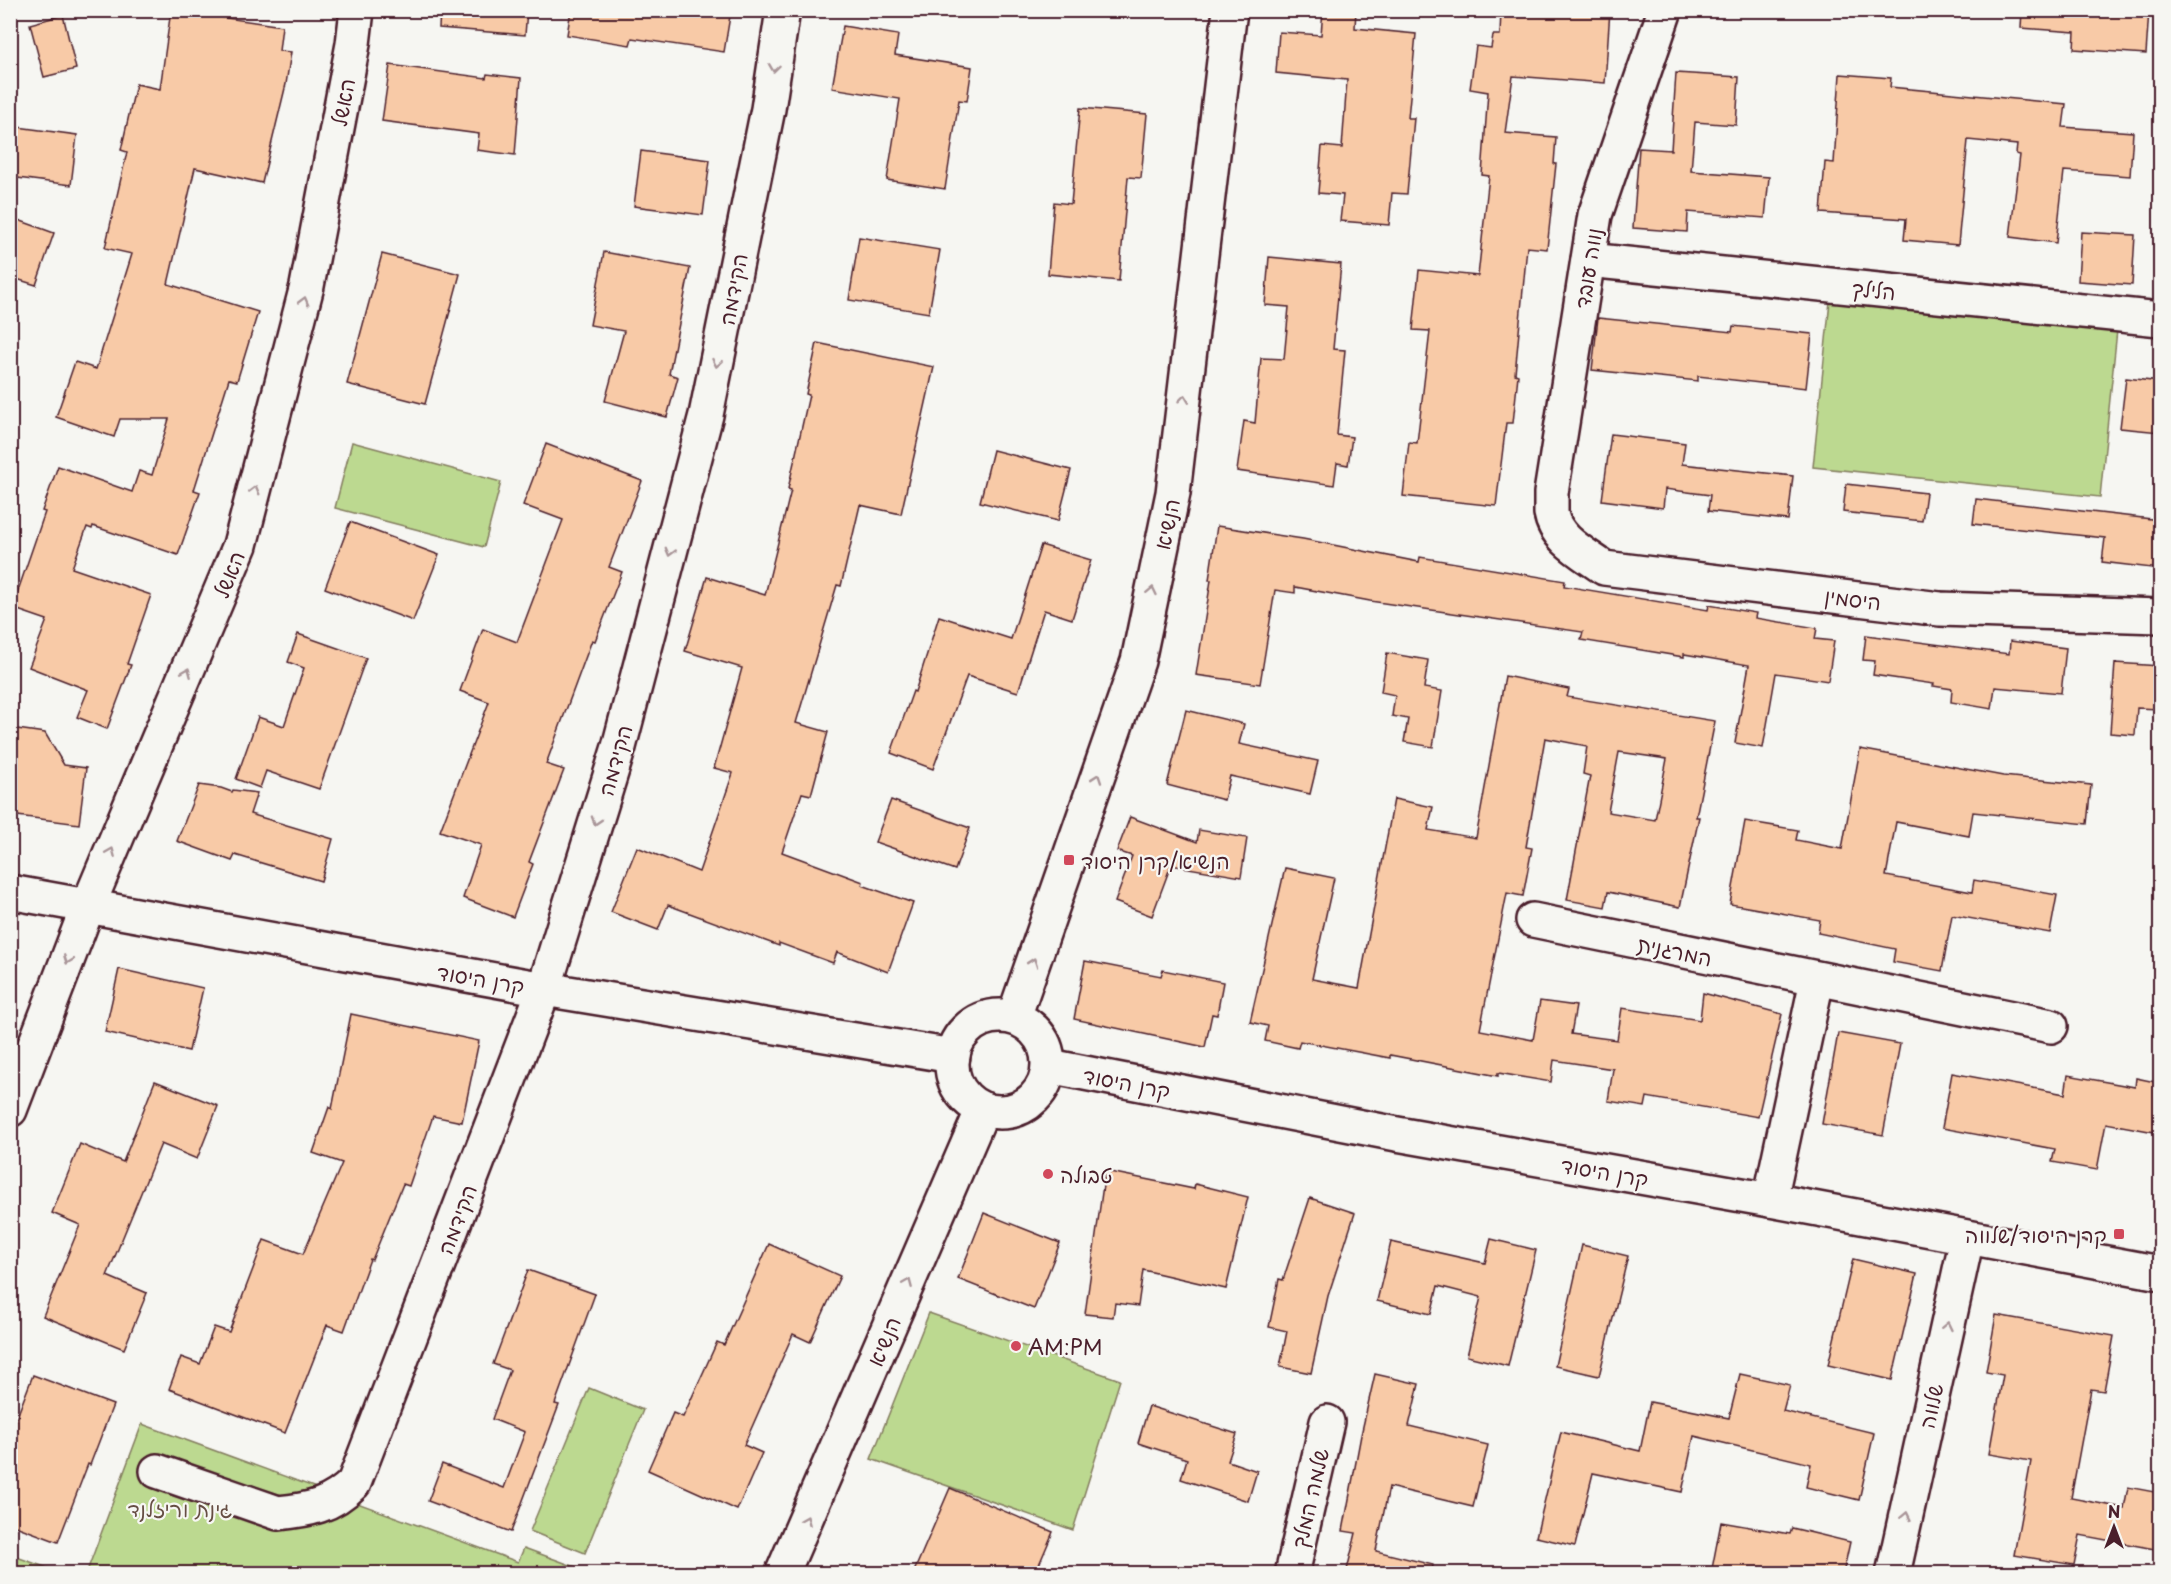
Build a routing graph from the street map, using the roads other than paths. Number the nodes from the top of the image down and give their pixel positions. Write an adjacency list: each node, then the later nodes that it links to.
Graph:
1 (357, 10): 10 (street, האשל, one-way to 1)
2 (783, 10): 13 (street, הקידמה, one-way to 13)
3 (1230, 10): 14 (street, הנשיא, one-way to 3)
4 (1665, 10): 5 (street, נווה עובד)
5 (1588, 260): 6 (street, הלילך); 7 (street, נווה עובד)
6 (2160, 319)
7 (1559, 533): 8 (street, היסמין)
8 (2160, 616)
9 (10, 892): 10 (street, קרן היסוד)
10 (88, 906): 13 (street, קרן היסוד); 19 (street, האשל, one-way to 19)
11 (1533, 920): 12 (street, המרגנית)
12 (1817, 980): 15 (street, המרגנית); 20 (street)
13 (544, 989): 16 (street, קרן היסוד); 24 (street, הקידמה)
14 (1014, 1017): 16 (street); 17 (street)
15 (2051, 1026)
16 (953, 1056): 18 (street)
17 (1049, 1066): 18 (street); 20 (street, קרן היסוד)
18 (983, 1109): 25 (street, הנשיא, one-way to 18)
19 (10, 1110)
20 (1770, 1200): 21 (street, קרן היסוד)
21 (1966, 1238): 22 (street, קרן היסוד); 27 (street, שלווה, one-way to 21)
22 (2160, 1273)
23 (1327, 1422): 26 (street, שלמה המלך)
24 (157, 1472)
25 (789, 1571)
26 (1292, 1574)
27 (1893, 1574)

